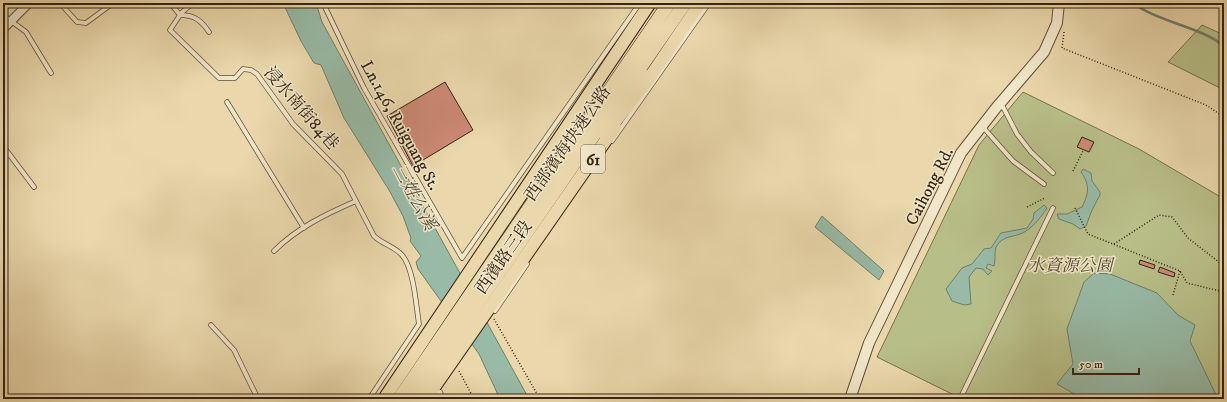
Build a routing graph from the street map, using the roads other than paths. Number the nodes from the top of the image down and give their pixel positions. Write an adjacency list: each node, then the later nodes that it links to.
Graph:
1 (29, 3): 17 (street)
2 (60, 3): 3 (lane)
3 (113, 3)
4 (170, 3): 15 (lane)
5 (194, 3): 15 (lane)
6 (323, 3): 36 (lane, Ln.146, Ruiguang St.)
7 (640, 3): 36 (lane, 西濱路三段)
8 (650, 3): 42 (main road, 西濱路三段 / 61)
9 (660, 3): 23 (highway)
10 (669, 3): 23 (highway, 西部濱海快速公路 / 61)
11 (685, 3): 34 (highway, 西部濱海快速公路 / 61)
12 (700, 3): 21 (main road, 西濱路三段 / 61)
13 (709, 3): 26 (lane)
14 (1059, 3): 24 (street, Caihong Rd.)
15 (180, 14): 19 (lane); 31 (lane, 浸水南街84巷)
16 (3, 15): 17 (lane)
17 (12, 20): 18 (street); 20 (lane)
18 (3, 29)
19 (208, 32)
20 (51, 73)
21 (650, 76): 34 (highway); 38 (main road, 西濱路三段 / 61)
22 (227, 102): 33 (lane)
23 (601, 102): 43 (highway, 西部濱海快速公路 / 61)
24 (1001, 103): 25 (street, Caihong Rd.); 28 (lane)
25 (982, 126): 29 (lane); 48 (street, Caihong Rd.)
26 (611, 143)
27 (3, 146): 30 (lane)
28 (1053, 173)
29 (1044, 184)
30 (34, 187)
31 (356, 201): 33 (lane); 41 (lane, 浸水南街84巷)
32 (1053, 208): 49 (lane)
33 (304, 228): 35 (lane)
34 (528, 231): 38 (highway, 西部濱海快速公路 / 61)
35 (274, 251)
36 (462, 258)
37 (530, 260): 38 (lane, 西濱路三段)
38 (486, 309): 44 (highway, 61); 45 (main road, 61)
39 (211, 325): 40 (lane)
40 (258, 399)
41 (369, 399)
42 (384, 399)
43 (399, 399)
44 (414, 399)
45 (426, 399)
46 (435, 399): 47 (lane)
47 (443, 399)
48 (850, 399)
49 (960, 399)

